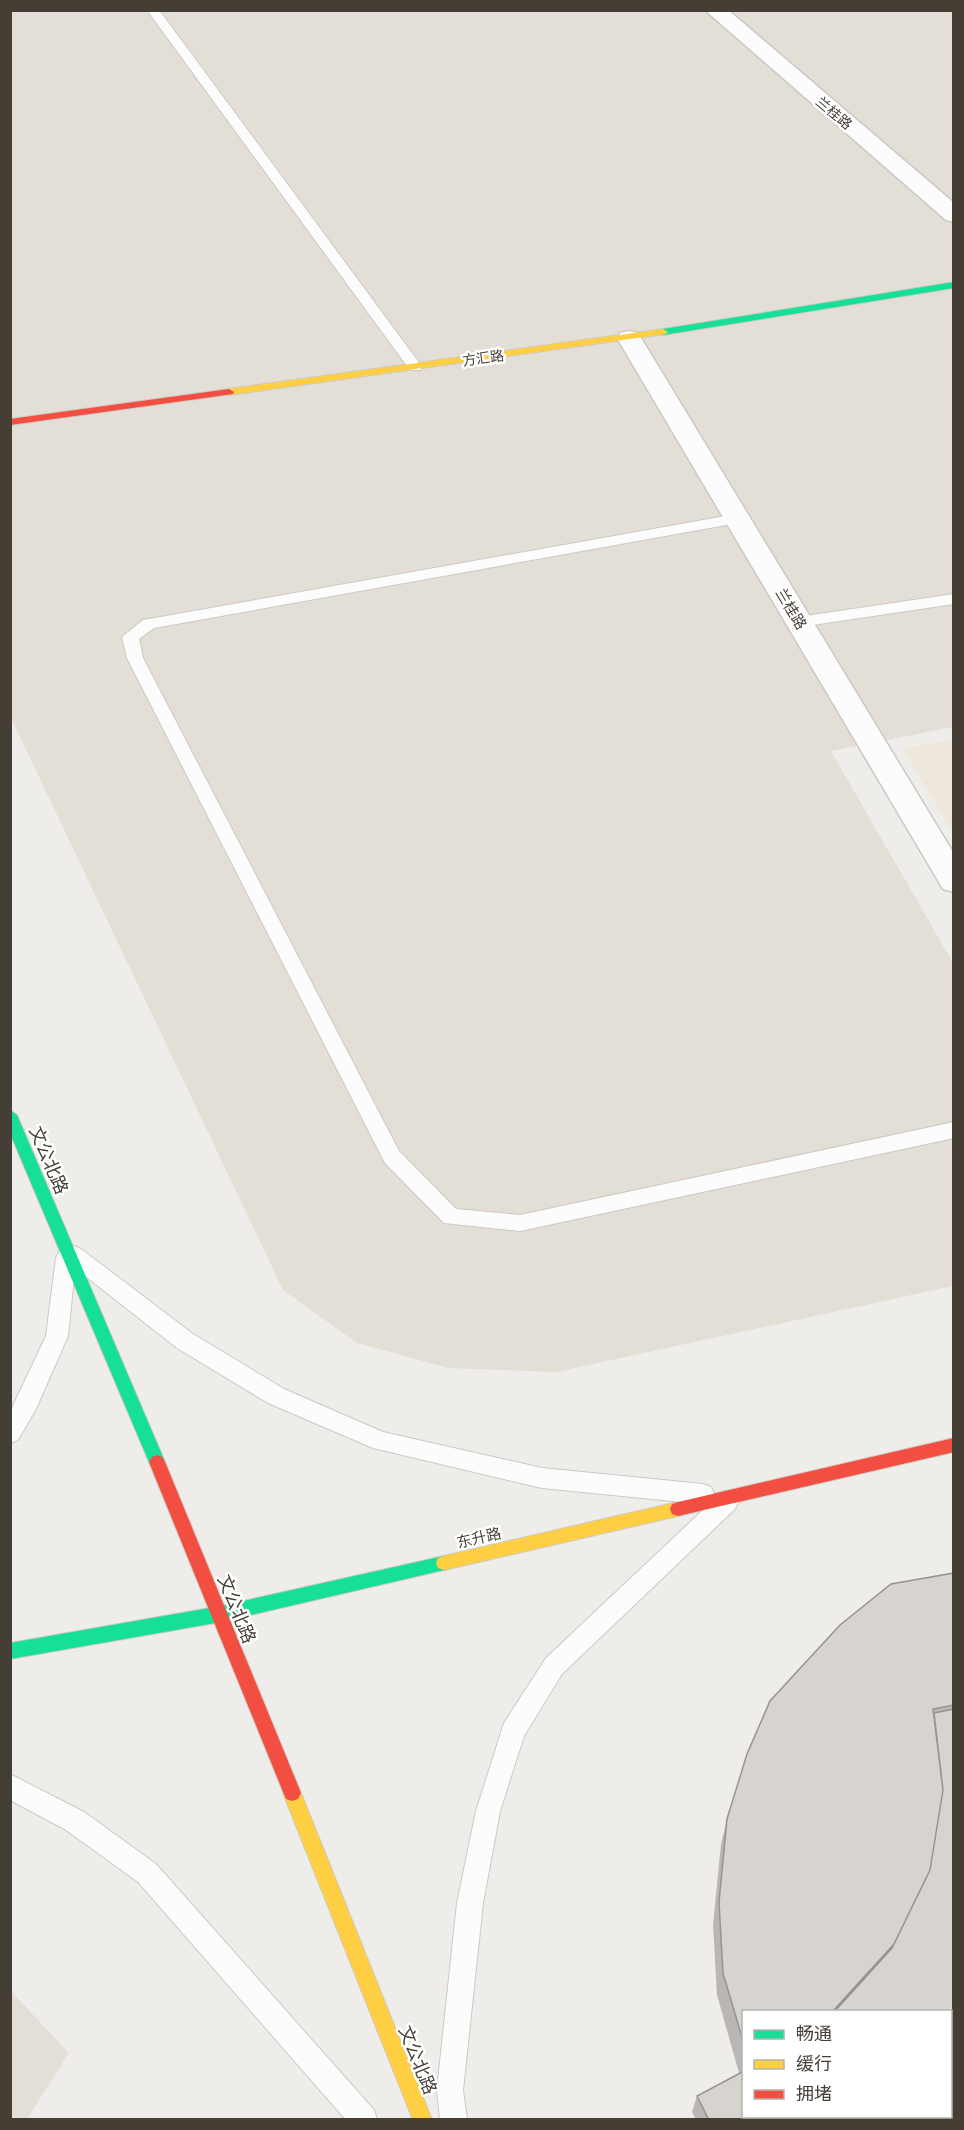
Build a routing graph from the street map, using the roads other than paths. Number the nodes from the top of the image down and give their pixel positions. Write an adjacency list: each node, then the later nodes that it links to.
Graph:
1 (153, 10): 6 (lane)
2 (715, 10): 3 (street, 兰桂路)
3 (954, 215)
4 (954, 285): 5 (main road, 方汇路)
5 (629, 338): 6 (main road, 方汇路); 8 (street, 兰桂路)
6 (415, 367): 7 (main road, 方汇路)
7 (10, 422)
8 (737, 519): 10 (street, 兰桂路); 13 (lane)
9 (954, 599): 10 (lane)
10 (799, 622): 11 (street, 兰桂路)
11 (954, 881)
12 (10, 1115): 14 (main road, 文公北路)
13 (954, 1130)
14 (67, 1250): 15 (lane); 17 (lane); 18 (main road, 文公北路)
15 (10, 1433)
16 (954, 1445): 17 (main road, 东升路 / 东升路)
17 (732, 1497): 18 (main road, 东升路 / 东升路); 23 (lane)
18 (221, 1614): 19 (main road, 东升路 / 东升路); 22 (main road, 文公北路)
19 (10, 1652)
20 (10, 1786): 21 (lane)
21 (364, 2120)
22 (423, 2120)
23 (454, 2120)

